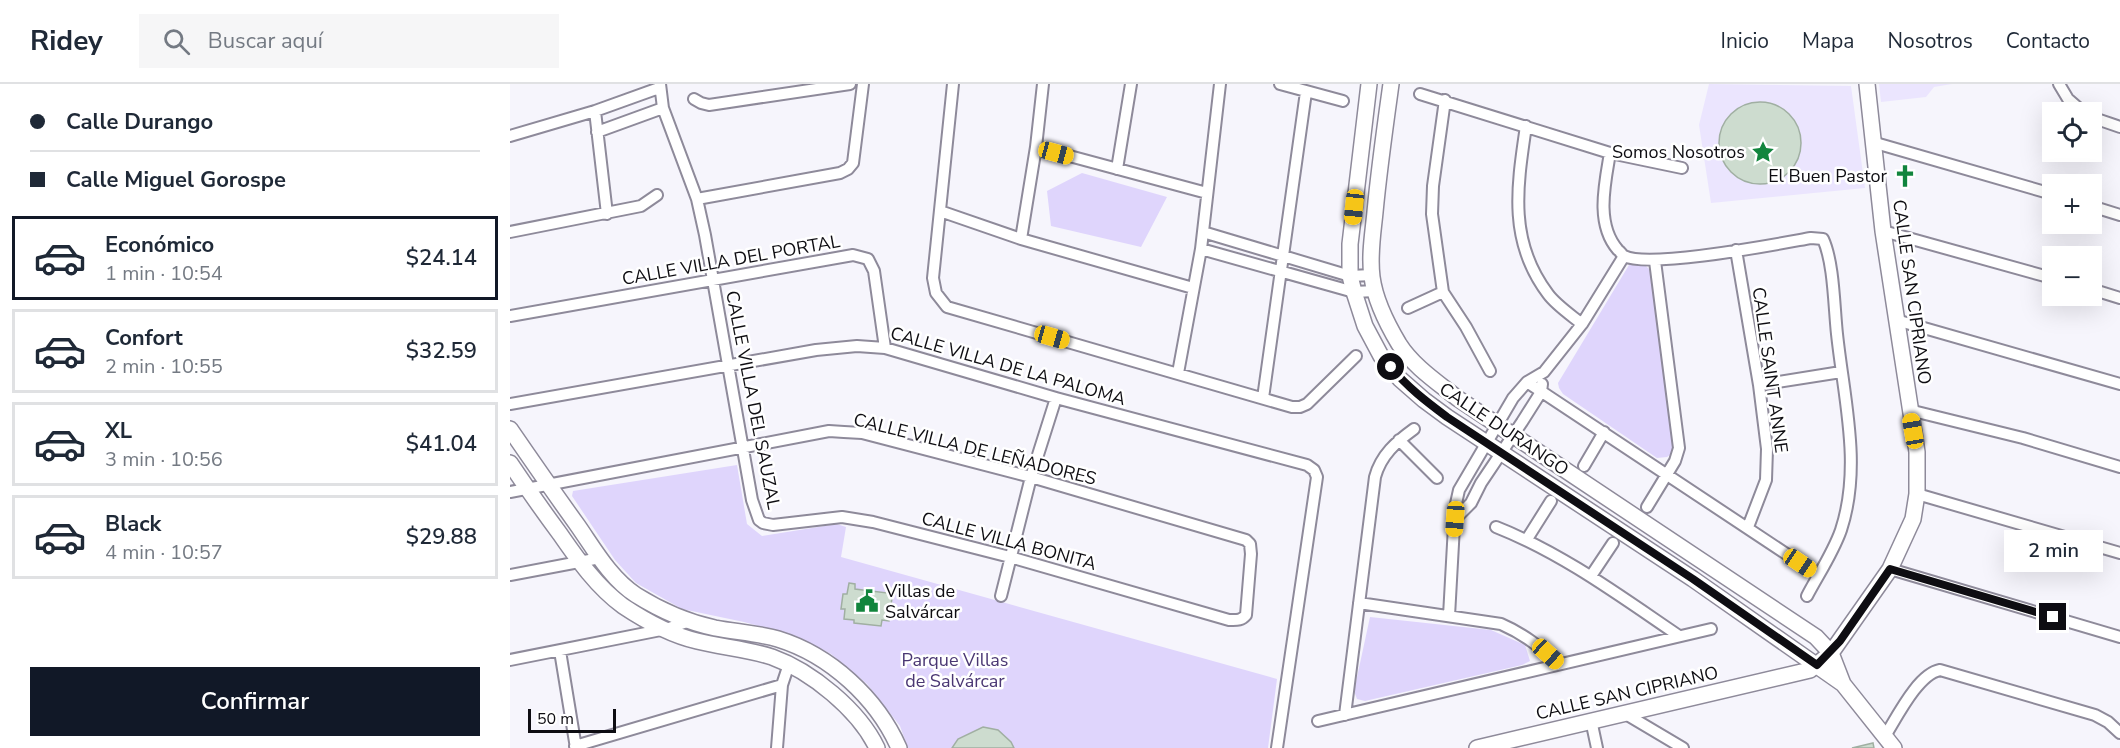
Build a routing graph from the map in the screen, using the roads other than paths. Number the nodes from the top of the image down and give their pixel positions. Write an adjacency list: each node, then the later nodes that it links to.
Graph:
1 (850, 84): 13 (street)
2 (863, 84): 35 (street)
3 (953, 84): 37 (street)
4 (1043, 84): 28 (street)
5 (1131, 84): 31 (street)
6 (1220, 84): 33 (street)
7 (1280, 84): 14 (street)
8 (1369, 84): 52 (street, CALLE DURANGO)
9 (1391, 84): 50 (street, CALLE DURANGO)
10 (1867, 84): 27 (street, CALLE SAN CIPRIANO)
11 (2059, 84): 19 (street)
12 (659, 86): 20 (street, CALLE VILLA DEL SAUZAL); 21 (street)
13 (776, 89): 16 (street)
14 (1306, 92): 18 (street); 46 (street)
15 (1419, 94): 17 (street)
16 (694, 99)
17 (1445, 100): 23 (street); 57 (street)
18 (1343, 101)
19 (2071, 102)
20 (663, 108): 25 (street); 35 (street, CALLE VILLA DEL SAUZAL)
21 (595, 111): 25 (street); 26 (street)
22 (2102, 121): 24 (street)
23 (1526, 126): 29 (street); 63 (street)
24 (2120, 127)
25 (597, 132): 38 (street)
26 (510, 136)
27 (1872, 142): 32 (street); 40 (street, CALLE SAN CIPRIANO)
28 (1036, 147): 31 (street); 43 (street)
29 (1610, 153): 30 (street); 47 (street)
30 (1682, 168)
31 (1118, 169): 33 (street)
32 (2042, 191)
33 (1207, 193): 42 (street)
34 (657, 195): 38 (street)
35 (697, 199): 53 (street, CALLE VILLA DEL SAUZAL)
36 (2102, 209): 39 (street)
37 (940, 211): 43 (street); 70 (street)
38 (607, 214): 41 (street)
39 (2120, 215)
40 (1883, 231): 51 (street); 62 (street, CALLE SAN CIPRIANO)
41 (510, 232)
42 (1203, 232): 44 (street); 46 (street)
43 (1021, 239): 54 (street)
44 (1200, 249): 49 (street); 54 (street)
45 (1736, 250): 48 (street); 69 (street); 73 (street, CALLE SAINT ANNE)
46 (1283, 256): 49 (street); 52 (street)
47 (1624, 256): 48 (street); 63 (street)
48 (1655, 261): 91 (street)
49 (1281, 272): 56 (street); 76 (street)
50 (1372, 275): 52 (street); 55 (street, CALLE DURANGO)
51 (2042, 275)
52 (1350, 276): 56 (street, CALLE DURANGO)
53 (713, 281): 61 (street, CALLE VILLA DEL PORTAL); 64 (street, CALLE VILLA DEL PORTAL); 66 (street, CALLE VILLA DEL SAUZAL)
54 (1193, 288): 70 (street)
55 (1375, 291): 56 (street); 79 (street, CALLE DURANGO)
56 (1354, 292): 85 (street, CALLE DURANGO)
57 (1443, 292): 60 (street); 67 (street)
58 (2102, 292): 59 (street)
59 (2120, 298)
60 (1408, 308)
61 (510, 316)
62 (1896, 320): 72 (street); 78 (street, CALLE SAN CIPRIANO)
63 (1582, 324): 68 (street)
64 (885, 348): 66 (street, CALLE VILLA DE LA PALOMA); 75 (street, CALLE VILLA DE LA PALOMA)
65 (1356, 356): 76 (street)
66 (728, 364): 77 (street, CALLE VILLA DE LA PALOMA); 86 (street, CALLE VILLA DEL SAUZAL)
67 (1490, 371)
68 (1544, 372): 71 (street); 74 (street)
69 (1841, 372): 73 (street); 114 (street)
70 (1178, 373): 76 (street)
71 (1527, 382): 74 (street); 79 (street)
72 (2120, 384)
73 (1759, 385): 105 (street, CALLE SAINT ANNE)
74 (1541, 392): 82 (street); 83 (street)
75 (1056, 398): 93 (street); 146 (street, CALLE VILLA DE LA PALOMA)
76 (1263, 398)
77 (510, 404)
78 (1909, 410): 90 (street); 99 (street, CALLE SAN CIPRIANO)
79 (1497, 424): 83 (street, CALLE DURANGO); 85 (street)
80 (510, 429): 96 (street)
81 (1414, 429): 84 (street)
82 (1604, 432): 89 (street); 91 (street)
83 (1514, 436): 87 (street); 127 (street, CALLE DURANGO)
84 (1399, 440): 94 (street); 118 (street)
85 (1486, 442): 87 (street, CALLE DURANGO); 92 (street)
86 (742, 448): 93 (street, CALLE VILLA DE LEÑADORES); 96 (street, CALLE VILLA DE LEÑADORES); 103 (street, CALLE VILLA DEL SAUZAL)
87 (1503, 452): 95 (street); 131 (street, CALLE DURANGO)
88 (510, 464): 97 (street)
89 (1584, 466)
90 (2120, 466)
91 (1667, 475): 101 (street); 105 (street)
92 (1466, 476): 95 (street); 102 (street)
93 (1031, 477): 110 (street); 120 (street, CALLE VILLA DE LEÑADORES)
94 (1437, 477)
95 (1481, 483): 102 (street)
96 (548, 484): 97 (street, CALLE VILLA DE LEÑADORES); 109 (street)
97 (528, 489): 98 (street, CALLE VILLA DE LEÑADORES); 111 (street)
98 (510, 492)
99 (1917, 494): 108 (street); 112 (street, CALLE SAN CIPRIANO)
100 (1551, 501): 106 (street)
101 (1647, 507)
102 (1455, 519): 119 (street)
103 (763, 523): 110 (street, CALLE VILLA BONITA)
104 (1496, 527): 106 (street)
105 (1748, 527): 114 (street)
106 (1527, 539): 115 (street)
107 (1613, 543): 115 (street)
108 (2120, 553)
109 (600, 558): 111 (street); 121 (street)
110 (1010, 558): 117 (street); 120 (street, CALLE VILLA BONITA)
111 (580, 563): 113 (street); 122 (street)
112 (1890, 569): 125 (street); 127 (street, CALLE SAN CIPRIANO)
113 (510, 575)
114 (1818, 575): 116 (street)
115 (1591, 576): 124 (street)
116 (1807, 596)
117 (1000, 597)
118 (1359, 603): 119 (street); 135 (street)
119 (1449, 616): 130 (street)
120 (1243, 619)
121 (690, 621): 122 (street); 145 (street)
122 (666, 629): 126 (street); 129 (street)
123 (1711, 629): 124 (street)
124 (1679, 636): 130 (street)
125 (2120, 637)
126 (560, 651): 128 (street); 141 (street)
127 (1831, 653): 131 (street, CALLE SAN CIPRIANO); 132 (street, CALLE DURANGO)
128 (510, 660)
129 (789, 664): 133 (street); 144 (street)
130 (1559, 664): 135 (street)
131 (1817, 665): 132 (street, CALLE DURANGO); 134 (street, CALLE SAN CIPRIANO)
132 (1843, 684): 139 (street, CALLE DURANGO)
133 (782, 685): 141 (street); 143 (street)
134 (1624, 713): 136 (street, CALLE SAN CIPRIANO); 142 (street)
135 (1345, 715): 137 (street)
136 (1591, 720): 140 (street, CALLE SAN CIPRIANO); 148 (street)
137 (1318, 721)
138 (2120, 733): 139 (street)
139 (1889, 742)
140 (1517, 743): 147 (street, CALLE SAN CIPRIANO)
141 (576, 747)
142 (1679, 747)
143 (777, 748)
144 (877, 748)
145 (899, 748)
146 (1277, 748)
147 (1477, 748)
148 (1597, 748)

